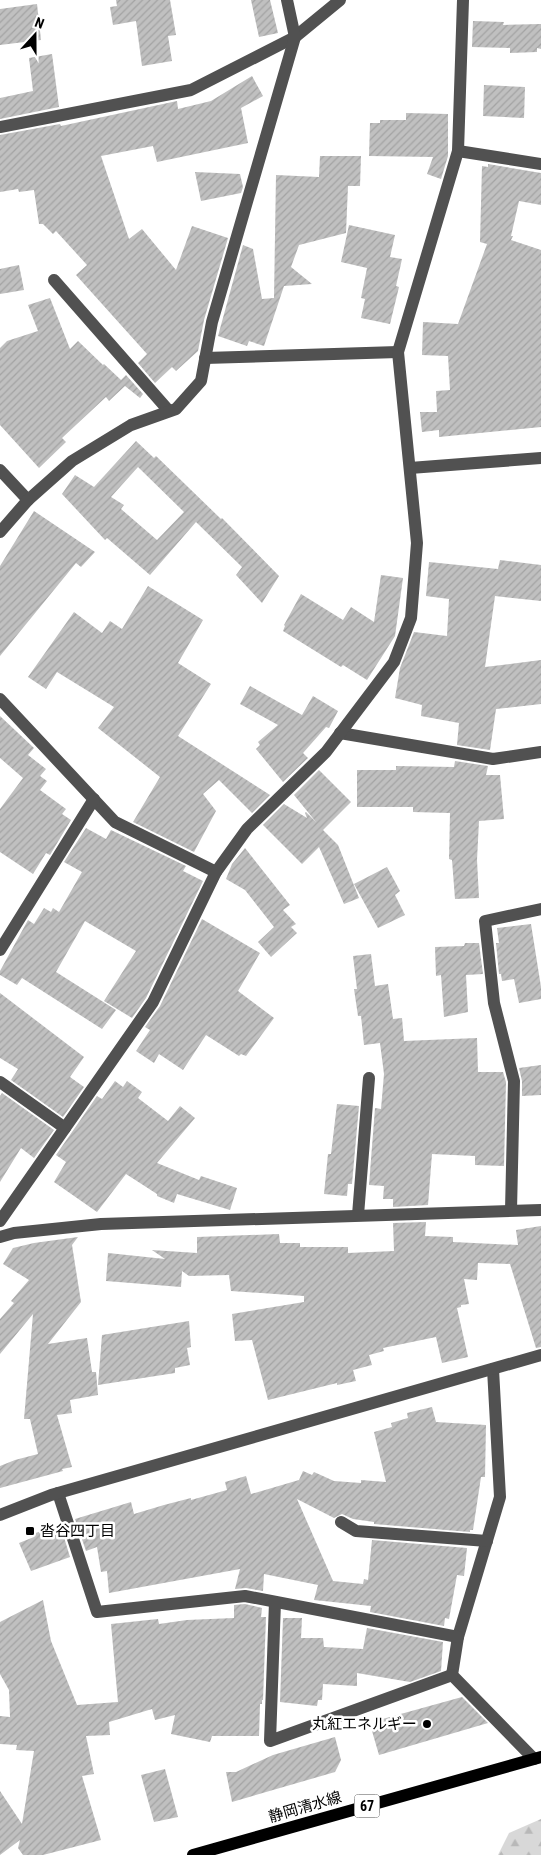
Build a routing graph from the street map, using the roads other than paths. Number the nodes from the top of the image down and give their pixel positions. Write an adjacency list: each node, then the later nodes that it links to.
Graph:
1 (287, 0): 4 (street)
2 (340, 0): 4 (street)
3 (463, 0): 6 (street)
4 (295, 37): 5 (street); 10 (street)
5 (0, 127)
6 (458, 151): 7 (street); 9 (street)
7 (541, 164)
8 (54, 280): 11 (street)
9 (398, 352): 10 (street); 13 (street)
10 (205, 358): 11 (street)
11 (169, 411): 15 (street)
12 (541, 458): 13 (street)
13 (410, 468): 18 (street)
14 (0, 470): 15 (street)
15 (28, 500): 16 (street)
16 (0, 532)
17 (0, 699): 20 (street)
18 (340, 733): 19 (street); 21 (street)
19 (541, 752)
20 (94, 799): 21 (street); 23 (street)
21 (216, 872): 26 (street)
22 (541, 909): 27 (street)
23 (0, 950)
24 (369, 1078): 29 (street)
25 (0, 1082): 26 (street)
26 (66, 1128): 30 (street)
27 (510, 1210): 28 (street); 29 (street)
28 (541, 1210)
29 (358, 1215): 31 (street)
30 (0, 1221)
31 (0, 1236)
32 (541, 1355): 33 (street)
33 (493, 1369): 34 (street); 37 (street)
34 (58, 1493): 35 (street); 38 (street)
35 (0, 1515)
36 (341, 1522): 37 (street)
37 (487, 1541): 39 (street)
38 (275, 1602): 39 (street); 40 (street)
39 (458, 1637): 40 (street)
40 (452, 1675): 41 (street)
41 (538, 1758): 42 (main road, 静岡清水線 / 67)
42 (193, 1855)

